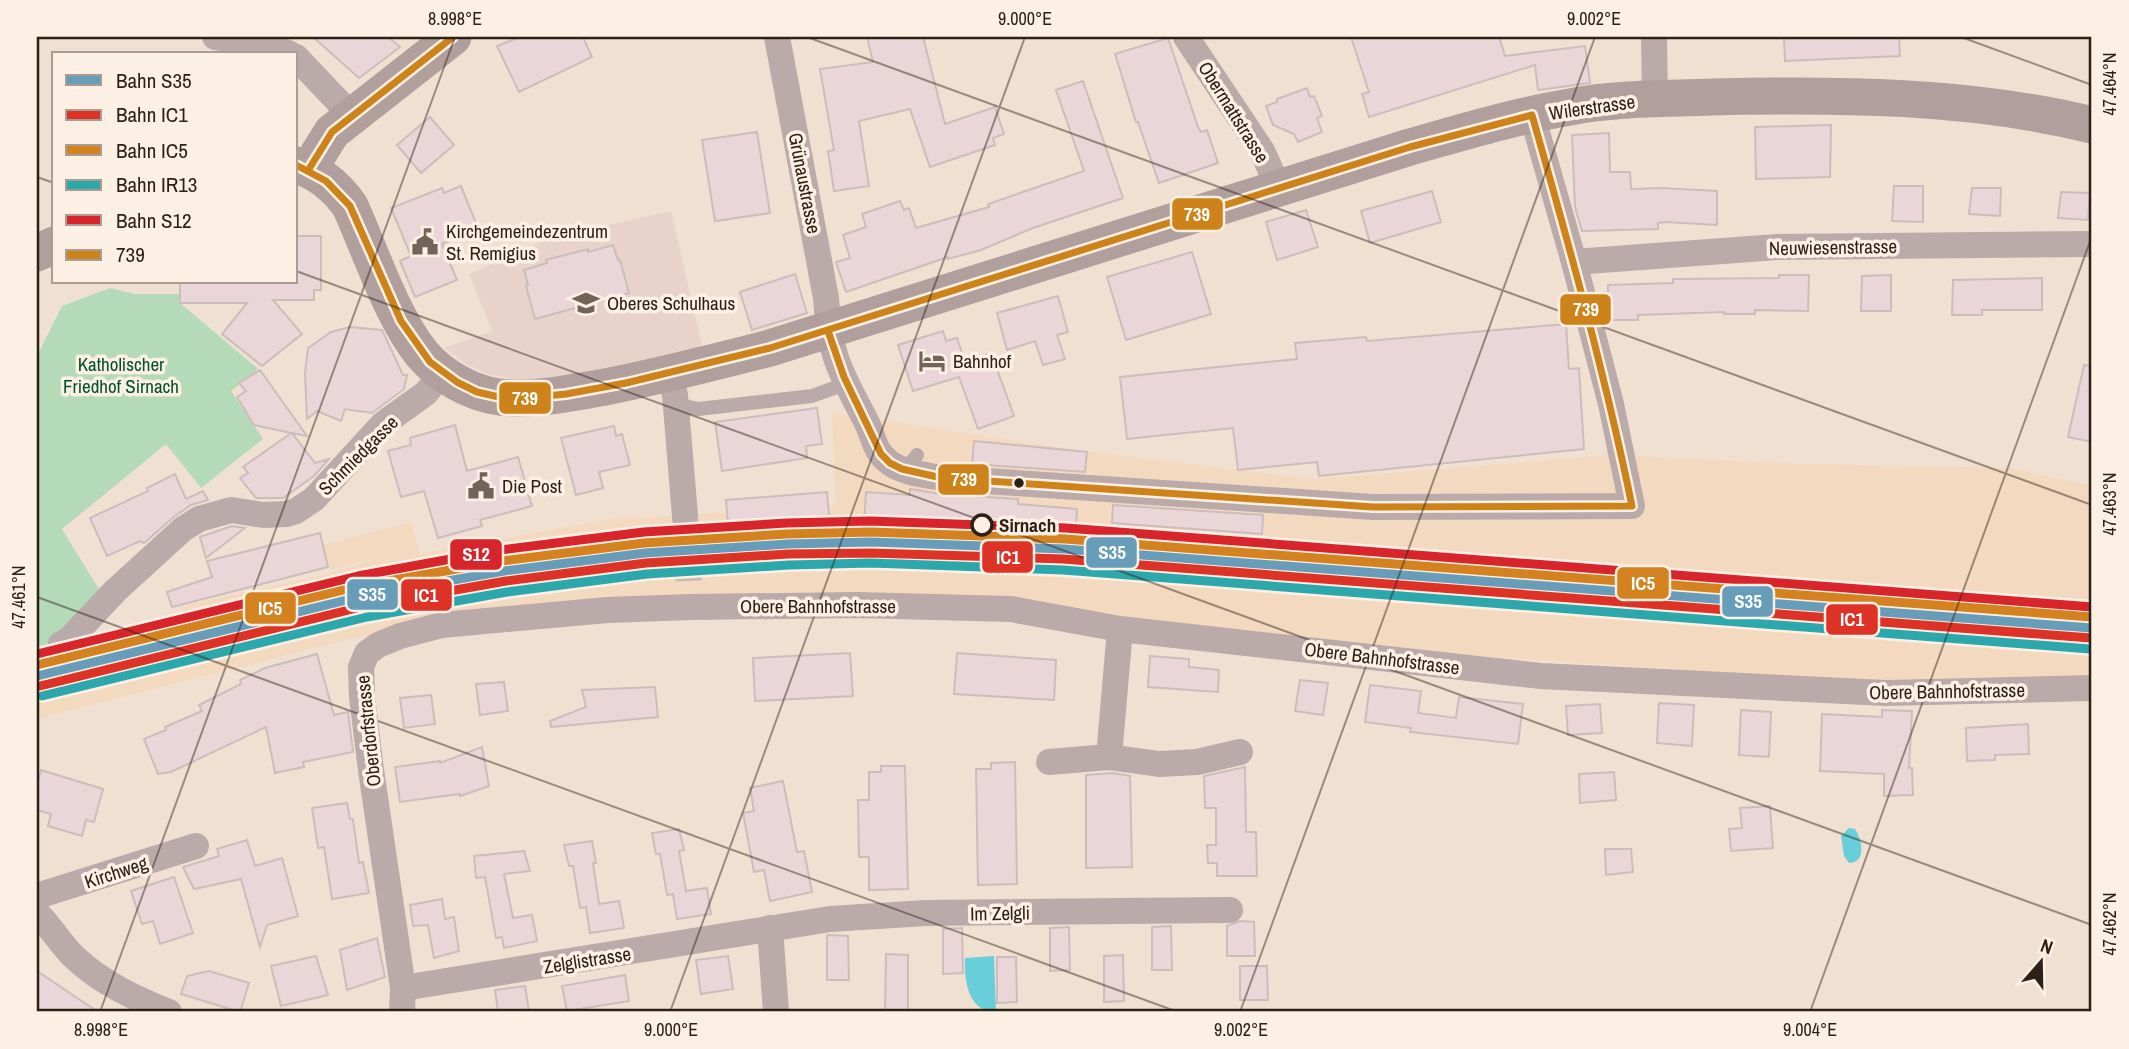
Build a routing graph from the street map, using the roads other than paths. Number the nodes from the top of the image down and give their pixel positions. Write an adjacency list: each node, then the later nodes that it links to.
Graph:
1 (215, 37): 6 (street)
2 (453, 37): 9 (main road)
3 (777, 37): 18 (street, Grünaustrasse)
4 (1186, 37): 13 (street, Obermattstrasse)
5 (1654, 37): 8 (street)
6 (285, 52)
7 (298, 59): 9 (street)
8 (1655, 99): 10 (main road, Wilerstrasse); 11 (main road, Wilerstrasse)
9 (351, 115): 12 (main road)
10 (1532, 116): 13 (main road, Wilerstrasse); 15 (street)
11 (2092, 125)
12 (302, 167): 19 (main road)
13 (1279, 188): 18 (main road, Wilerstrasse)
14 (2092, 244): 15 (street, Neuwiesenstrasse)
15 (1574, 262): 20 (street, Grünaustrasse)
16 (37, 266): 17 (main road)
17 (37, 275)
18 (828, 331): 20 (street, Grünaustrasse); 21 (main road, Wilerstrasse)
19 (442, 373): 21 (main road); 25 (street, Schmiedgasse)
20 (845, 384): 21 (lane)
21 (673, 389): 22 (street)
22 (685, 516)
23 (690, 598): 24 (street, Obere Bahnhofstrasse); 35 (street, Oberdorfstrasse)
24 (1119, 629): 26 (street, Obere Bahnhofstrasse); 28 (street)
25 (61, 644)
26 (2092, 688)
27 (1240, 752): 28 (street)
28 (1109, 757): 29 (street)
29 (1049, 762)
30 (195, 846): 31 (street, Kirchweg)
31 (37, 896)
32 (1230, 910): 34 (street, Im Zelgli)
33 (37, 913): 36 (street)
34 (770, 928): 35 (street, Zelglistrasse); 37 (street)
35 (402, 1000)
36 (169, 1012)
37 (776, 1012)

